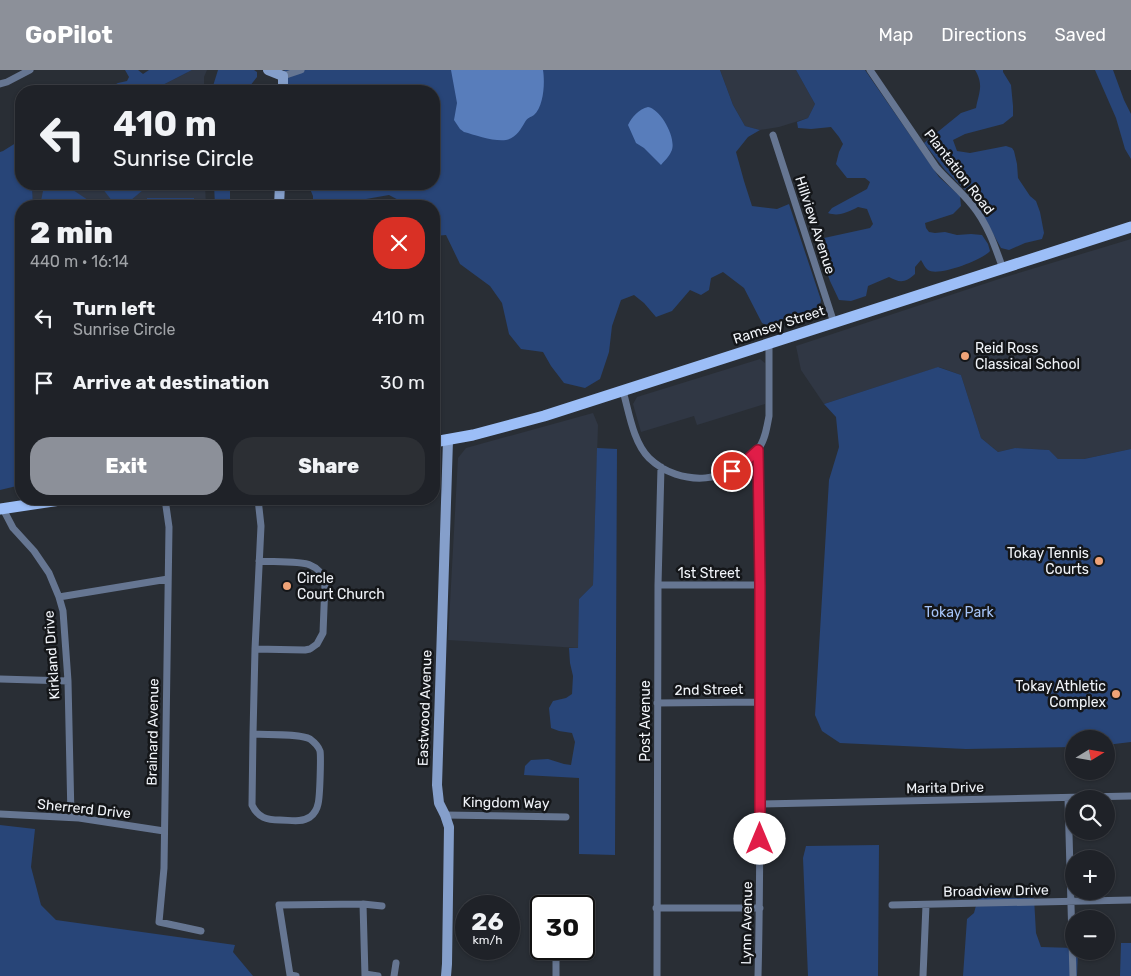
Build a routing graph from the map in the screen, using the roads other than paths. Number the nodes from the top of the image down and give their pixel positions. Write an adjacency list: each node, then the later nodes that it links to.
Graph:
1 (30, 70): 6 (street)
2 (268, 70): 5 (street)
3 (301, 70): 5 (street)
4 (870, 70): 10 (street, Plantation Road)
5 (283, 76): 7 (street)
6 (0, 84)
7 (283, 85)
8 (773, 135): 11 (street, Hillview Avenue)
9 (1131, 227): 10 (main road, Ramsey Street)
10 (1003, 269): 11 (main road, Ramsey Street)
11 (834, 323): 12 (main road, Ramsey Street)
12 (769, 344): 13 (main road, Ramsey Street); 16 (street)
13 (623, 391): 14 (main road, Ramsey Street); 17 (street)
14 (448, 440): 15 (main road, Ramsey Street); 38 (street, Eastwood Avenue)
15 (440, 441)
16 (758, 450): 17 (street); 25 (street, Lynn Avenue)
17 (661, 467): 24 (street, Post Avenue)
18 (27, 505): 21 (main road)
19 (166, 505): 23 (street, Brainard Avenue)
20 (259, 505): 22 (street)
21 (1, 509): 26 (street, Kirkland Drive)
22 (259, 561): 27 (street); 27 (street)
23 (168, 579): 26 (street); 41 (street, Brainard Avenue)
24 (658, 585): 25 (street, 1st Street); 31 (street, Post Avenue)
25 (760, 585): 30 (street, Lynn Avenue)
26 (59, 597): 29 (street, Kirkland Drive)
27 (255, 650): 32 (street)
28 (0, 679): 29 (street)
29 (68, 681): 39 (street, Kirkland Drive)
30 (760, 702): 31 (street, 2nd Street); 36 (street, Lynn Avenue)
31 (657, 703): 49 (street, Post Avenue)
32 (253, 734): 32 (street)
33 (1131, 796): 34 (street, Marita Drive)
34 (1115, 797)
35 (1065, 798): 36 (street, Marita Drive)
36 (760, 804): 50 (street, Lynn Avenue)
37 (0, 814): 39 (street, Sherrerd Drive)
38 (445, 815): 40 (street, Kingdom Way); 58 (street, Eastwood Avenue)
39 (71, 817): 41 (street, Sherrerd Drive)
40 (566, 817)
41 (164, 831): 51 (street, Brainard Avenue)
42 (1070, 840): 44 (street)
43 (1131, 900): 44 (street, Broadview Drive)
44 (1072, 901): 47 (street, Broadview Drive); 63 (street)
45 (364, 904): 48 (street); 54 (street); 55 (street)
46 (892, 905): 47 (street, Broadview Drive)
47 (926, 905): 62 (street)
48 (382, 906)
49 (656, 908): 50 (street); 60 (street, Post Avenue)
50 (760, 908): 61 (street, Lynn Avenue)
51 (201, 931)
52 (556, 960): 59 (street)
53 (396, 964): 57 (street)
54 (365, 975): 56 (street)
55 (296, 976)
56 (378, 976)
57 (394, 976)
58 (446, 976)
59 (556, 976)
60 (657, 976)
61 (758, 976)
62 (923, 976)
63 (1073, 976)

